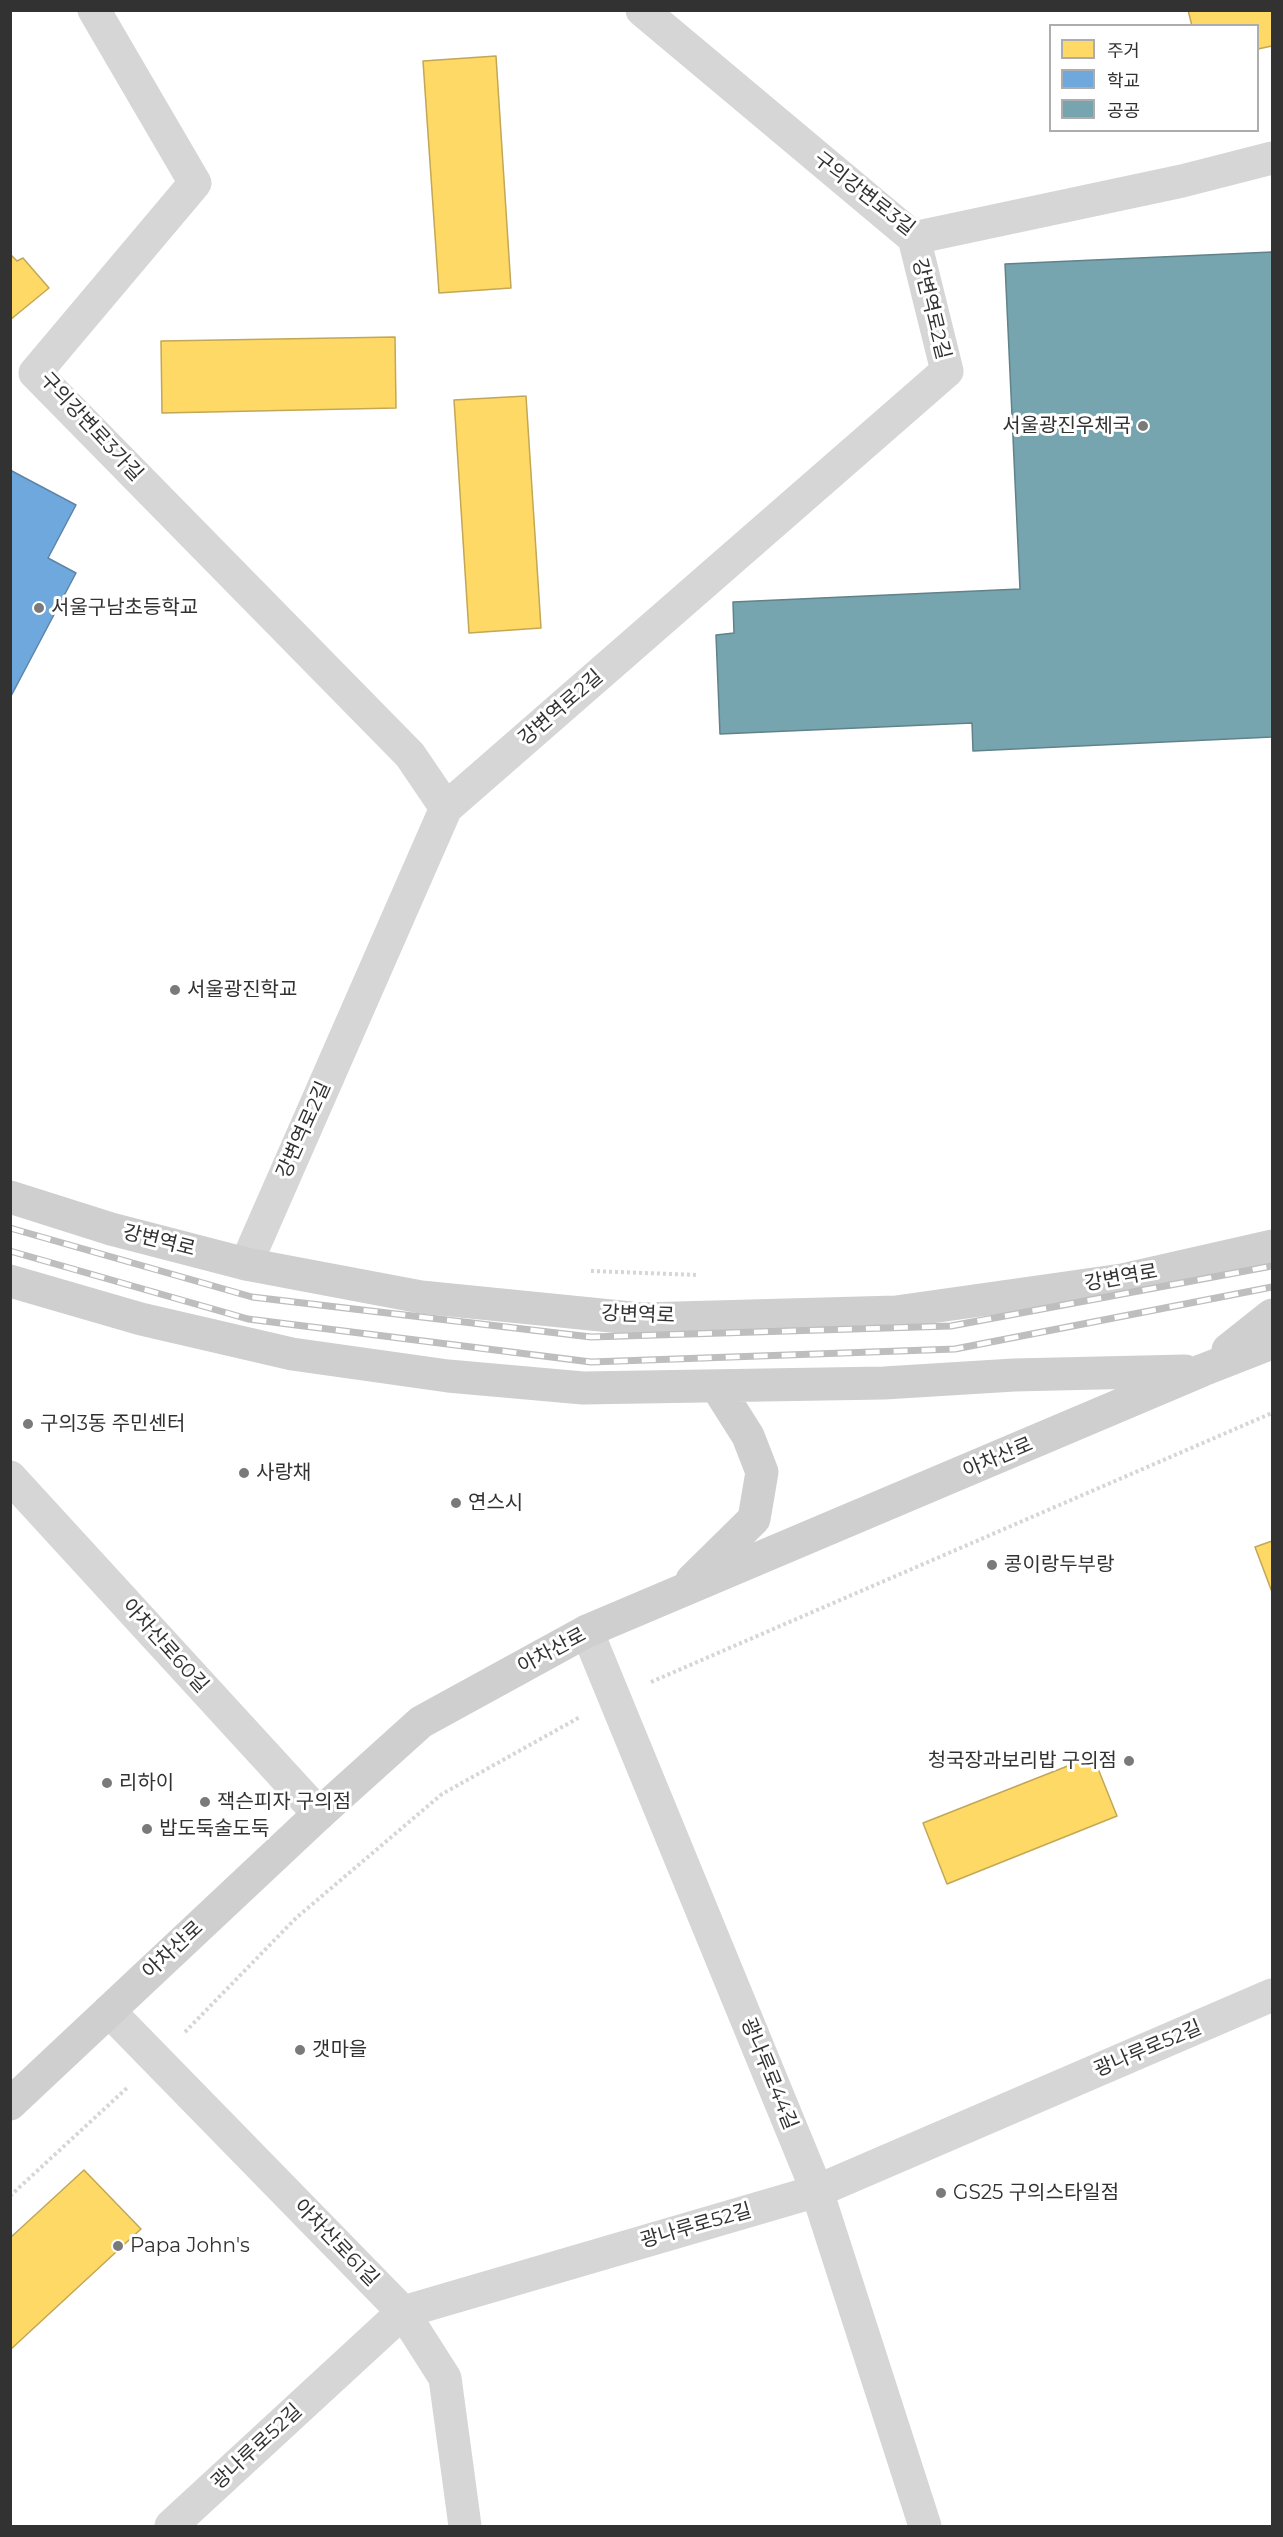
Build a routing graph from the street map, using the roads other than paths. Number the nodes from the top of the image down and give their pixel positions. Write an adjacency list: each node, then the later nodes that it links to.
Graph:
1 (94, 10): 5 (street, 구의강변로3가길)
2 (642, 10): 4 (street, 구의강변로3길)
3 (1272, 158): 4 (street, 구의강변로3길)
4 (914, 238): 5 (street, 강변역로2길)
5 (446, 808): 8 (street, 강변역로2길)
6 (10, 1197): 8 (main road, 강변역로)
7 (1272, 1246): 8 (main road, 강변역로)
8 (246, 1264)
9 (10, 1281): 13 (main road)
10 (1272, 1315): 12 (main road, 아차산로)
11 (1272, 1343): 12 (main road, 아차산로)
12 (1203, 1370): 13 (main road); 15 (main road, 아차산로)
13 (717, 1387): 15 (main road)
14 (10, 1478): 17 (street, 아차산로60길)
15 (677, 1593): 16 (main road, 아차산로)
16 (587, 1631): 17 (main road, 아차산로); 21 (street, 광나루로44길)
17 (319, 1814): 19 (main road, 아차산로)
18 (1272, 1995): 21 (street, 광나루로52길)
19 (109, 2011): 20 (main road, 아차산로); 22 (street, 아차산로61길)
20 (10, 2104)
21 (817, 2191): 22 (street, 광나루로52길); 25 (street, 광나루로44길)
22 (403, 2312): 23 (street, 광나루로52길); 24 (street, 아차산로61길)
23 (171, 2526)
24 (465, 2526)
25 (925, 2526)

